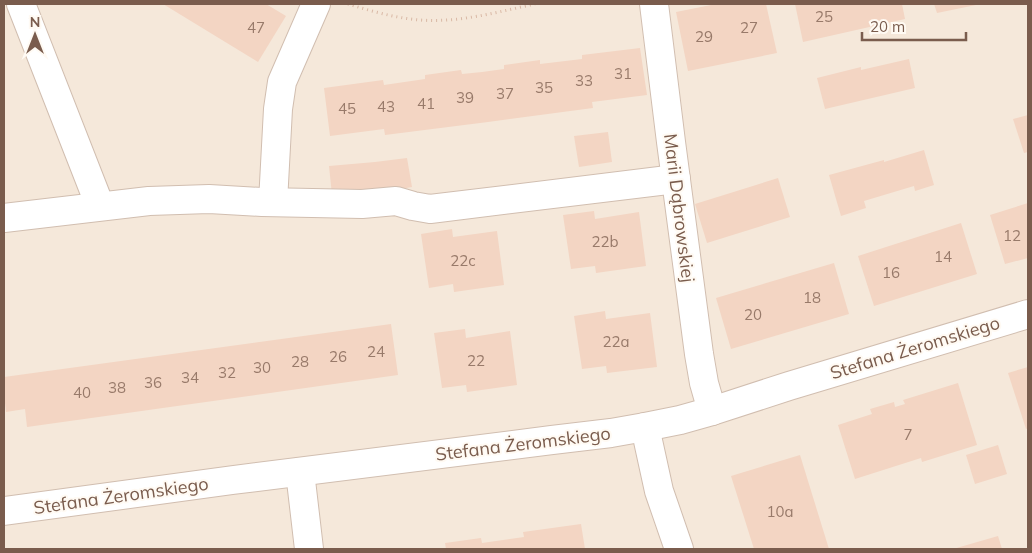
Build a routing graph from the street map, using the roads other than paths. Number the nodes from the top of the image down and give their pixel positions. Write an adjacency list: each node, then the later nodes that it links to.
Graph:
1 (21, 4): 6 (street)
2 (316, 4): 5 (street)
3 (654, 4): 4 (street, Marii Dąbrowskiej)
4 (676, 179): 5 (street); 9 (street, Marii Dąbrowskiej)
5 (273, 202): 6 (street)
6 (100, 206): 7 (street)
7 (4, 218)
8 (1028, 314): 9 (street, Stefana Żeromskiego)
9 (712, 411): 10 (street, Stefana Żeromskiego)
10 (646, 427): 11 (street, Stefana Żeromskiego); 14 (street)
11 (300, 472): 12 (street, Stefana Żeromskiego); 13 (street)
12 (4, 512)
13 (309, 549)
14 (679, 549)

